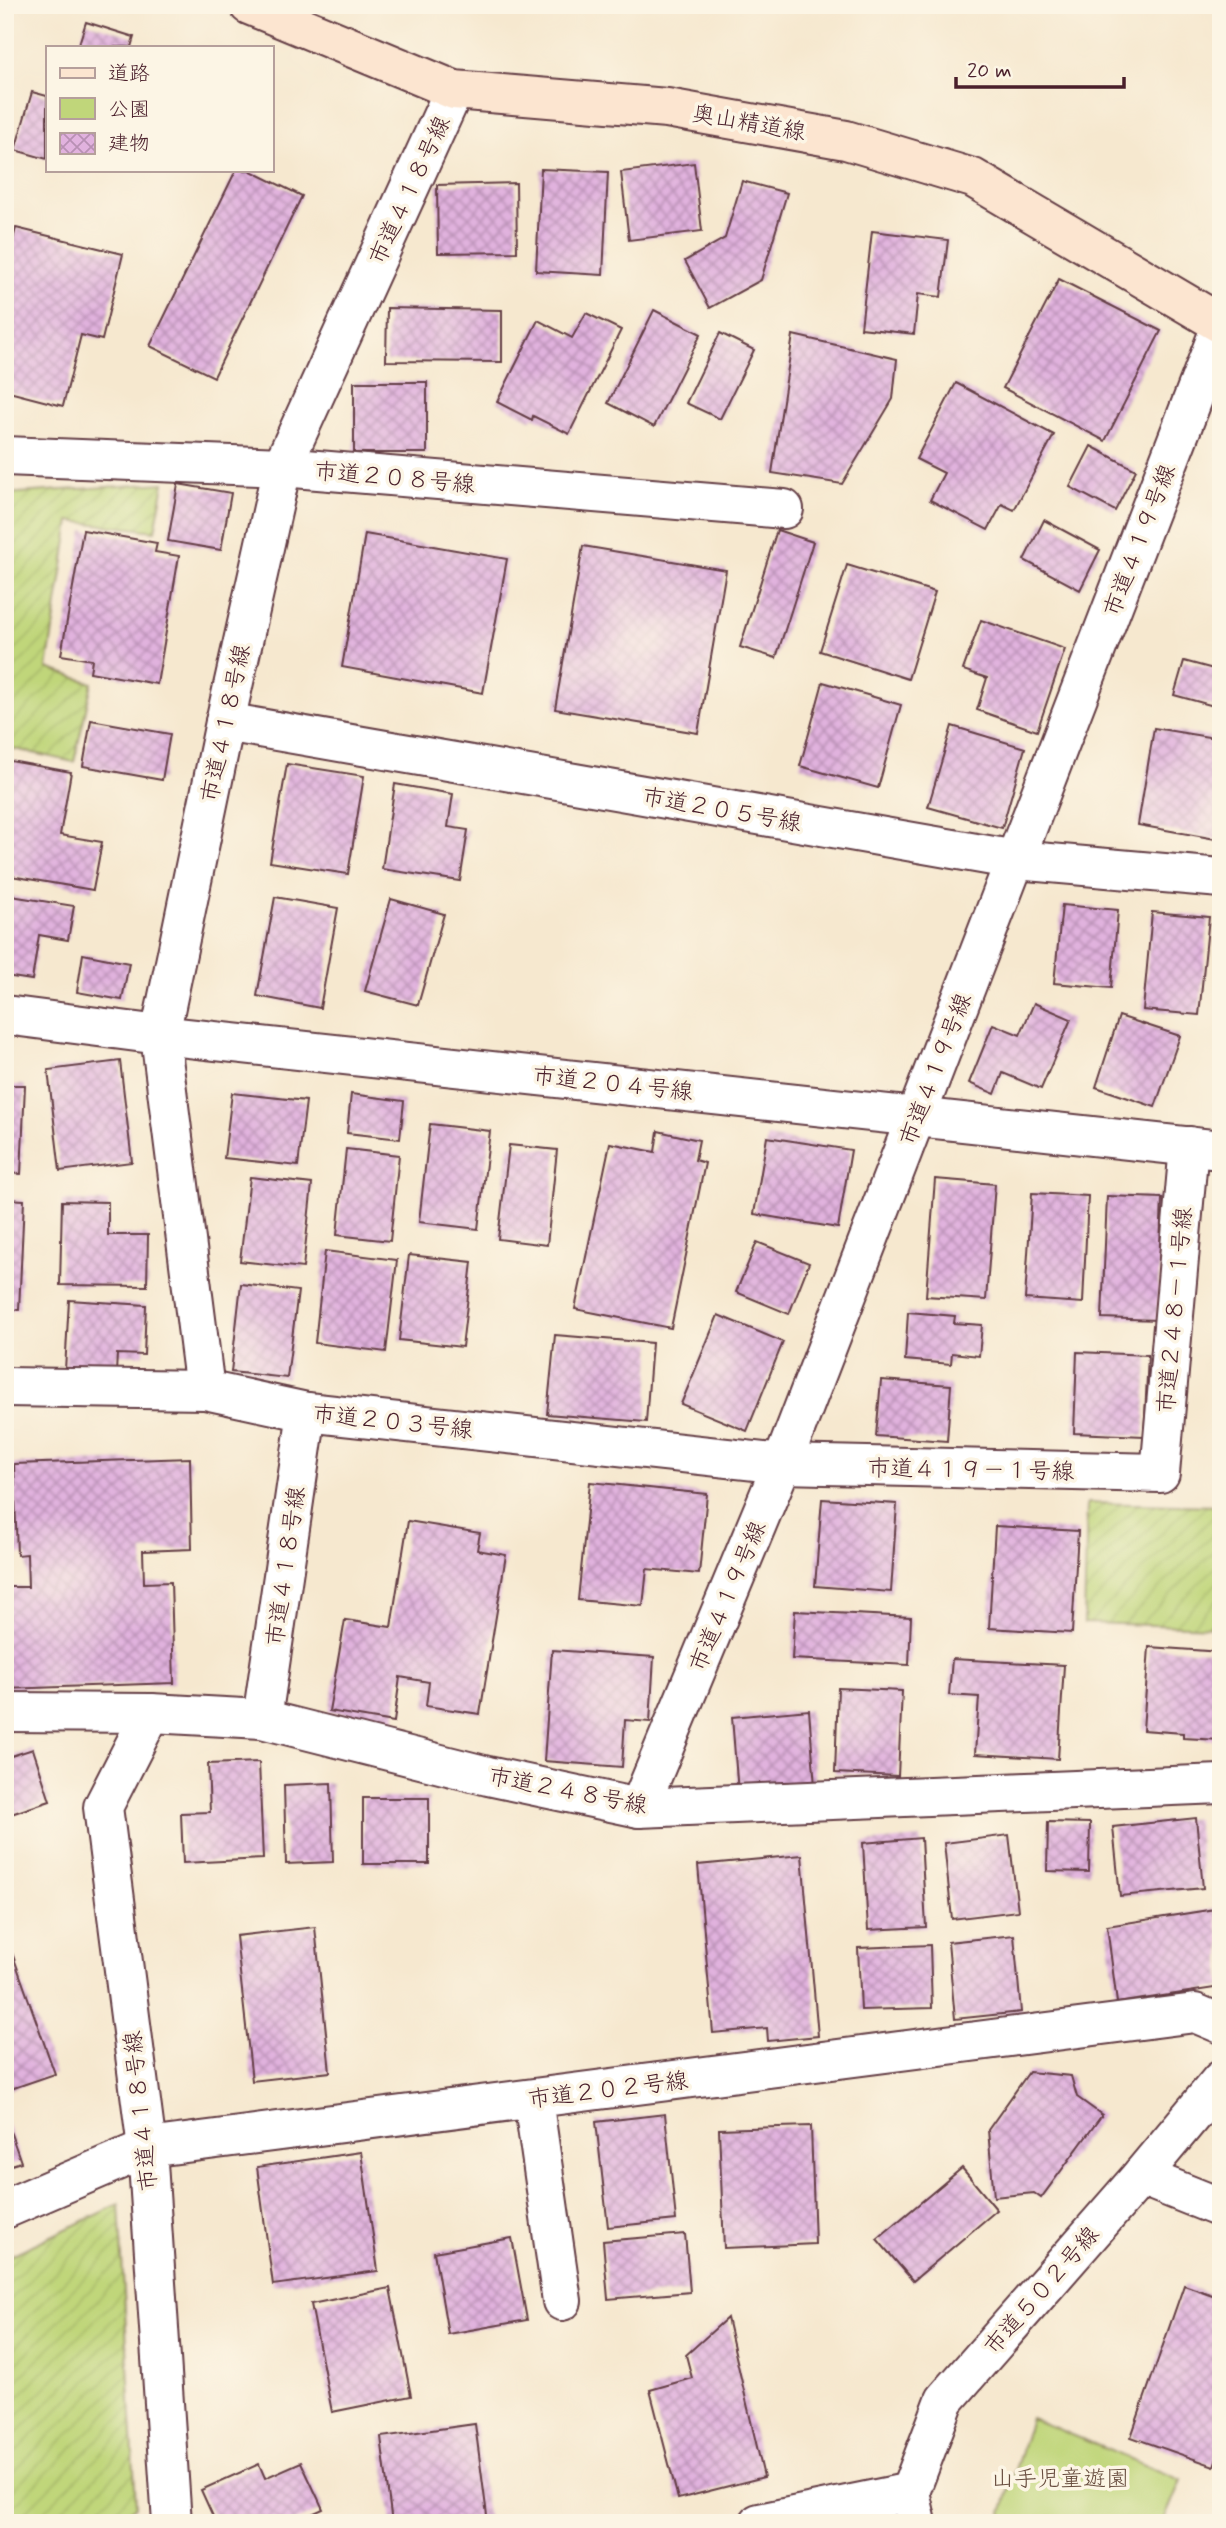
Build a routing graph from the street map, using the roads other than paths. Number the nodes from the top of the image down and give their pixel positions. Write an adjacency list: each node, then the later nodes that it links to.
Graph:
1 (249, 5): 2 (main road, 奥山精道線)
2 (454, 90): 3 (main road, 奥山精道線); 5 (street, 市道４１８号線)
3 (1221, 325): 8 (street, 市道４１９号線)
4 (5, 457): 5 (street, 市道２０８号線)
5 (282, 467): 6 (street, 市道２０８号線); 7 (street, 市道４１８号線)
6 (784, 509)
7 (225, 722): 8 (street, 市道２０５号線); 11 (street, 市道４１８号線)
8 (1016, 860): 9 (street, 市道２０５号線); 12 (street, 市道４１９号線)
9 (1221, 878)
10 (5, 1015): 11 (street, 市道２０４号線)
11 (160, 1035): 12 (street, 市道２０４号線); 15 (street, 市道４１８号線)
12 (916, 1116): 13 (street, 市道２０４号線); 17 (street, 市道４１９号線)
13 (1205, 1148): 18 (street, 市道２４８－１号線)
14 (5, 1387): 15 (street, 市道２０３号線)
15 (205, 1390): 16 (street, 市道２０３号線)
16 (307, 1412): 17 (street, 市道２０３号線); 21 (street, 市道４１８号線)
17 (782, 1464): 18 (street, 市道４１９－１号線); 23 (street, 市道４１９号線)
18 (1160, 1474)
19 (5, 1712): 20 (street, 市道２４８号線)
20 (151, 1713): 21 (street, 市道２４８号線); 27 (street, 市道４１８号線)
21 (262, 1720): 23 (street, 市道２４８号線)
22 (1221, 1784): 23 (street, 市道２４８号線)
23 (639, 1808)
24 (1221, 2024): 26 (street, 市道２０２号線)
25 (1221, 2080): 28 (street, 市道５０２号線)
26 (533, 2099): 27 (street, 市道２０２号線); 31 (street)
27 (147, 2148): 30 (street, 市道２０２号線); 33 (street, 市道４１８号線)
28 (1141, 2176): 29 (street); 32 (street, 市道５０２号線)
29 (1221, 2208)
30 (5, 2209)
31 (562, 2301)
32 (914, 2507): 34 (street)
33 (172, 2523)
34 (759, 2523)

